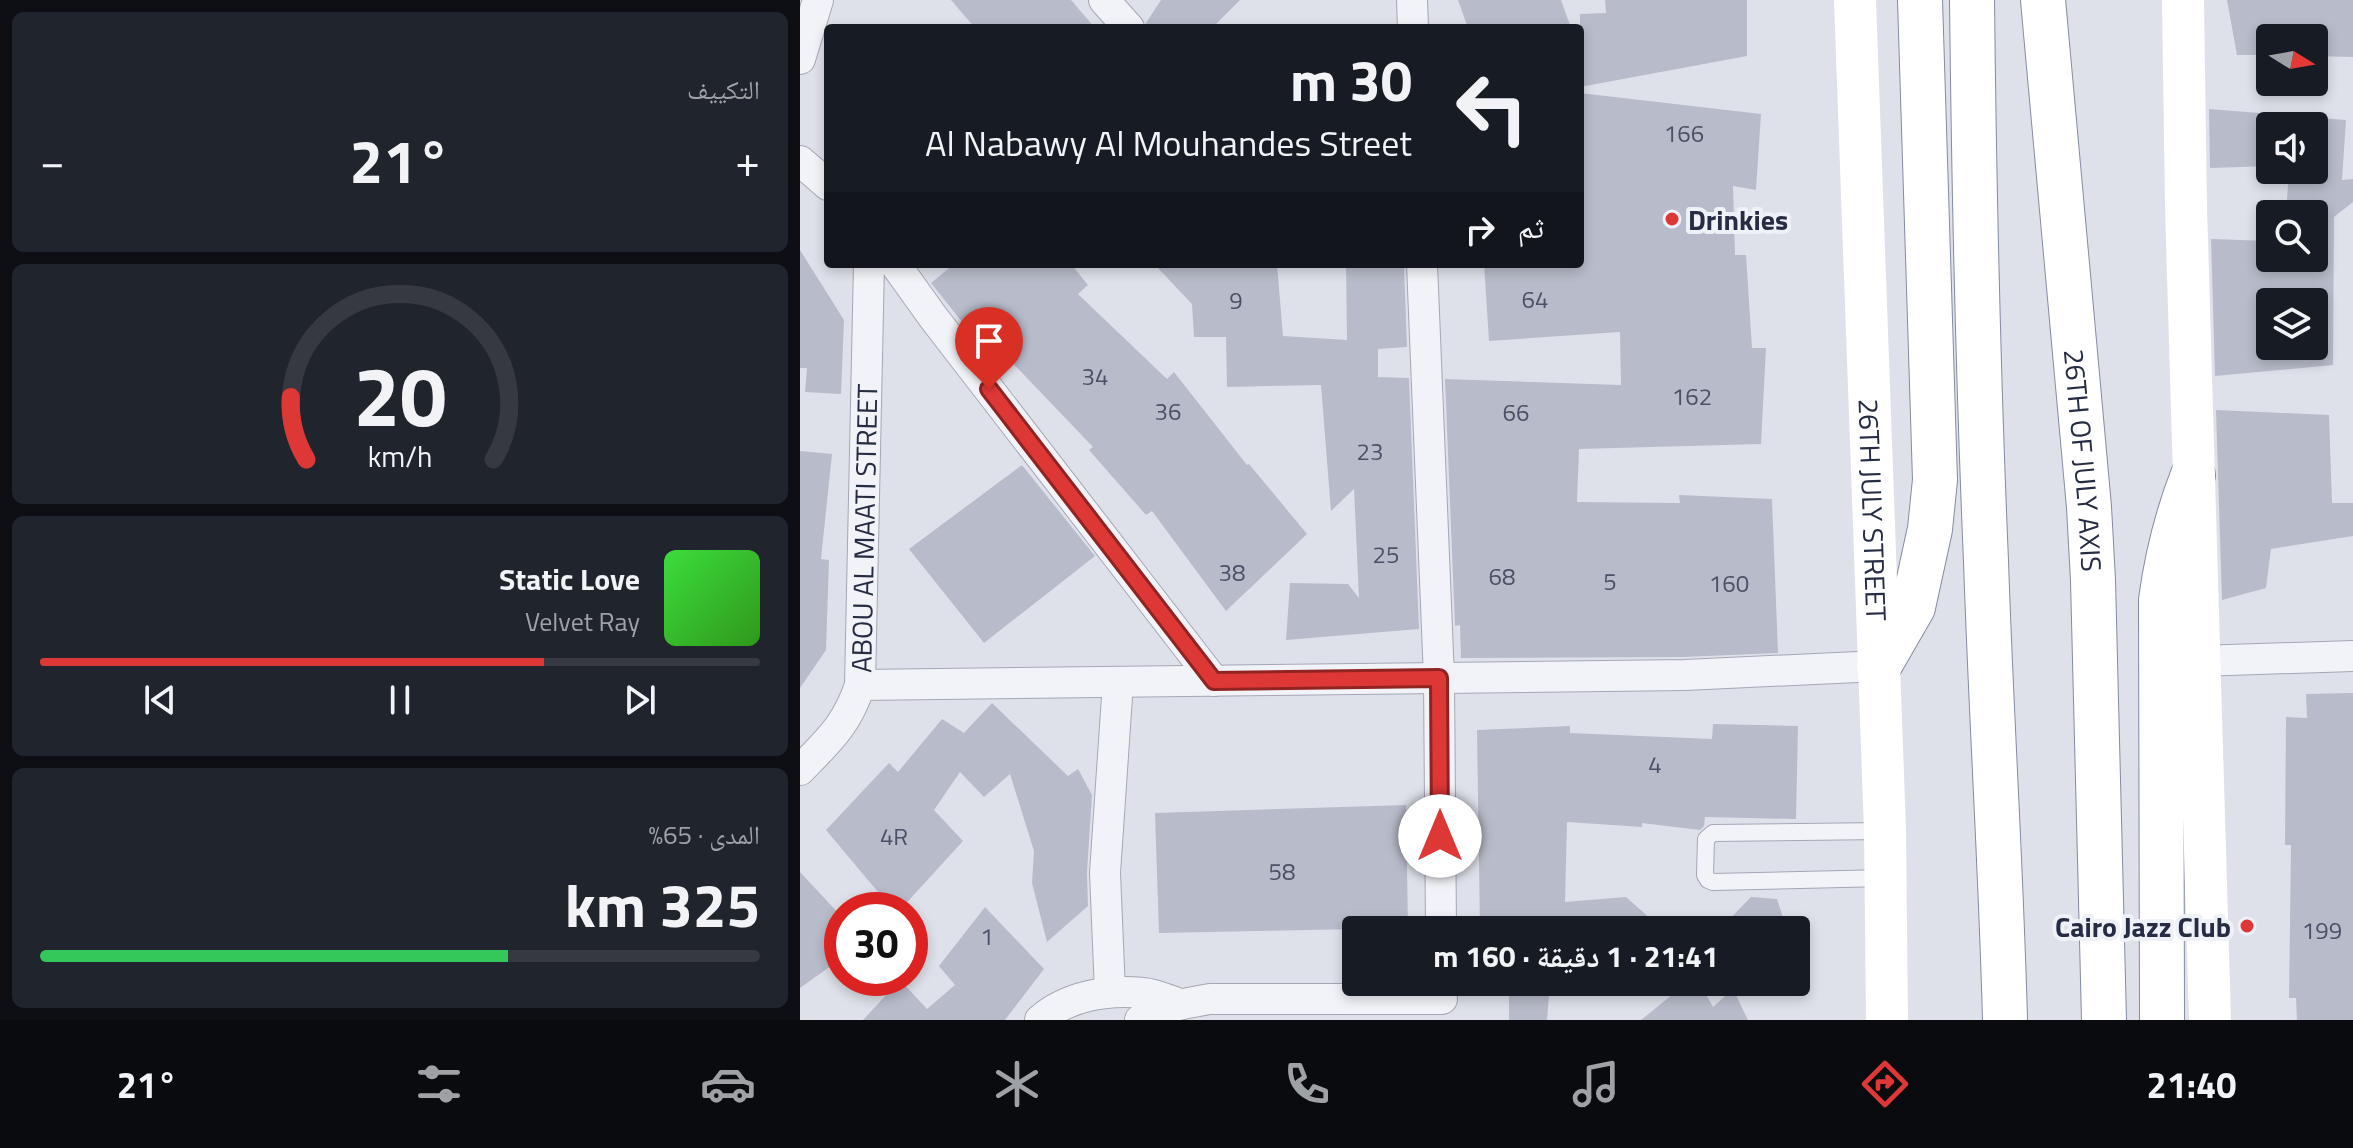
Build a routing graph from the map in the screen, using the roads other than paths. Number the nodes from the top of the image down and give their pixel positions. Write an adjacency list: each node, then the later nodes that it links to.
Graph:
1 (818, 0): 11 (street)
2 (1104, 0): 9 (street)
3 (1412, 0): 10 (street)
4 (1855, 0): 20 (main road, 26TH JULY STREET)
5 (1920, 0): 20 (highway)
6 (1972, 0): 35 (highway)
7 (2043, 0): 36 (highway, 26TH OF JULY AXIS)
8 (2183, 0): 17 (main road)
9 (1125, 24)
10 (1413, 24)
11 (800, 59)
12 (800, 161): 13 (street)
13 (824, 182)
14 (869, 268): 24 (street, ABOU AL MAATI STREET)
15 (898, 268): 22 (street)
16 (1422, 268): 21 (street)
17 (2193, 475): 19 (main road); 37 (highway)
18 (2353, 656): 19 (street)
19 (2199, 661): 38 (main road)
20 (1879, 666): 21 (street); 26 (main road, 26TH JULY STREET)
21 (1439, 678): 22 (street); 28 (street)
22 (1214, 681): 23 (street)
23 (1118, 682): 24 (street); 29 (street)
24 (860, 685): 25 (street, ABOU AL MAATI STREET)
25 (800, 770)
26 (1885, 830): 27 (main road, 26TH JULY STREET); 27 (lane)
27 (1886, 878): 34 (main road, 26TH JULY STREET)
28 (1441, 916)
29 (1110, 992): 31 (street); 32 (street)
30 (1442, 1000): 31 (street)
31 (1180, 1004): 33 (street)
32 (1040, 1020)
33 (1140, 1020)
34 (1887, 1020)
35 (2005, 1020)
36 (2104, 1020)
37 (2162, 1020)
38 (2210, 1020)

